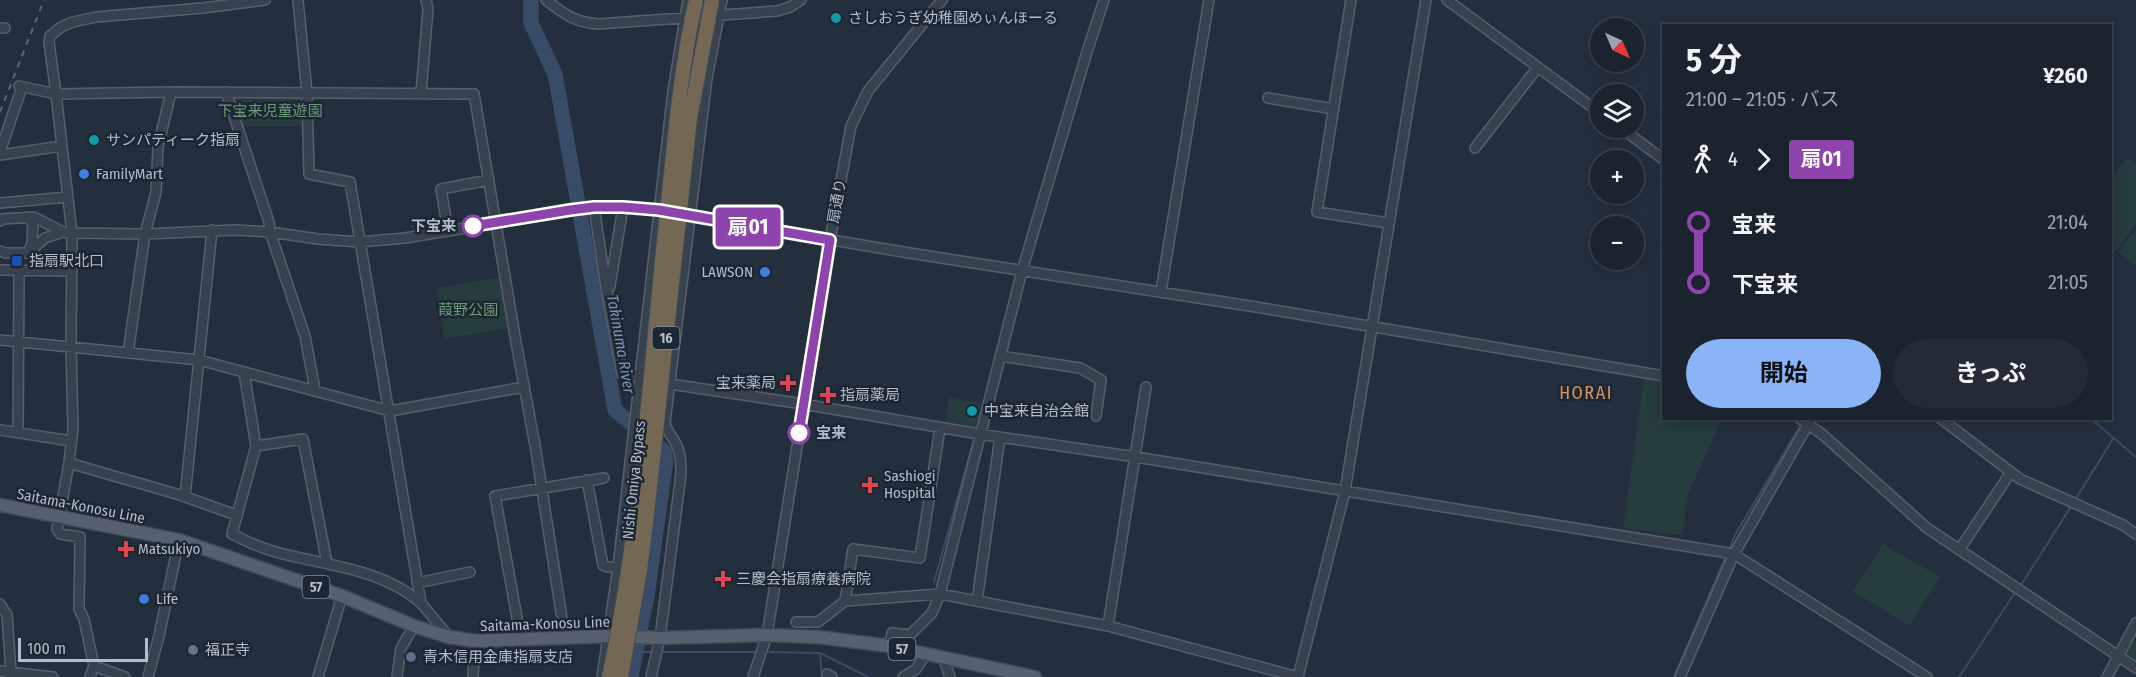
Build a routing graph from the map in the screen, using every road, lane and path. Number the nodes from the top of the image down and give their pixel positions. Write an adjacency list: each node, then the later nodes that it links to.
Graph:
1 (265, 0): 16 (street)
2 (298, 0): 22 (street)
3 (426, 0): 23 (street)
4 (546, 0): 18 (street)
5 (688, 0): 18 (street)
6 (696, 0): 137 (highway, Nishi Omiya Bypass / 16, bridge)
7 (712, 0): 138 (highway, Nishi Omiya Bypass / 16, bridge)
8 (722, 0): 17 (street)
9 (801, 0): 17 (street)
10 (942, 0): 49 (street, 扇通り)
11 (1104, 0): 56 (street)
12 (1209, 0): 57 (street)
13 (1352, 0): 27 (street)
14 (1426, 0): 43 (street)
15 (1447, 0): 19 (street)
16 (203, 4): 24 (street)
17 (718, 15): 18 (street); 39 (street)
18 (684, 19): 38 (street)
19 (1538, 67): 26 (street); 30 (street)
20 (171, 92): 21 (street); 24 (street); 48 (street)
21 (226, 92): 22 (street); 47 (street)
22 (307, 93): 23 (street); 50 (street)
23 (421, 93): 33 (street)
24 (56, 94): 29 (street); 31 (street)
25 (1268, 98): 27 (street)
26 (1590, 106)
27 (1334, 109): 43 (street)
28 (1634, 138): 32 (street)
29 (62, 146): 31 (street); 34 (street)
30 (1475, 148)
31 (0, 154)
32 (1662, 159)
33 (489, 180): 42 (street); 45 (street)
34 (68, 197): 35 (street); 46 (street)
35 (0, 203)
36 (591, 207): 37 (street); 42 (street); 58 (street)
37 (623, 207): 38 (street); 58 (street)
38 (659, 210): 39 (street); 68 (street)
39 (689, 216): 49 (street); 69 (street)
40 (27, 218): 41 (street); 46 (street); 52 (street)
41 (0, 221)
42 (496, 223): 45 (street); 70 (street)
43 (1388, 224): 59 (street)
44 (212, 230): 47 (street); 48 (street); 65 (street)
45 (448, 231): 50 (street)
46 (68, 232): 48 (street); 52 (street); 55 (street)
47 (270, 232): 50 (street); 72 (street)
48 (145, 234): 63 (street)
49 (830, 240): 56 (street); 73 (street, 扇通り)
50 (359, 242): 74 (street)
51 (0, 251): 52 (street)
52 (28, 253)
53 (0, 270): 54 (street)
54 (19, 270): 55 (street); 61 (street)
55 (72, 271): 62 (street)
56 (1022, 271): 57 (street); 64 (street)
57 (1161, 291): 59 (street)
58 (606, 292): 68 (street)
59 (1372, 326): 67 (street); 91 (street)
60 (0, 340): 61 (street)
61 (18, 342): 62 (street); 80 (street)
62 (71, 347): 63 (street); 83 (street)
63 (128, 352): 65 (street)
64 (1000, 356): 75 (street); 81 (street)
65 (199, 360): 66 (street); 92 (street)
66 (244, 372): 72 (street); 84 (street)
67 (1662, 375)
68 (640, 378): 101 (street)
69 (670, 384): 73 (street); 118 (street)
70 (524, 387): 74 (street); 90 (street)
71 (1146, 387): 85 (street)
72 (315, 390): 74 (street)
73 (803, 404): 78 (street); 114 (street, 扇通り)
74 (390, 411): 103 (street)
75 (1096, 417)
76 (1943, 420): 87 (street)
77 (1810, 421): 98 (street); 99 (street)
78 (940, 428): 81 (street); 106 (street)
79 (0, 430): 80 (street)
80 (18, 433): 83 (street)
81 (979, 434): 82 (street); 104 (street)
82 (1000, 437): 85 (street); 107 (street)
83 (71, 441): 86 (street)
84 (256, 446): 94 (street); 100 (street)
85 (1136, 457): 91 (street); 113 (street)
86 (69, 463): 92 (street); 95 (street)
87 (2011, 472): 96 (street); 98 (street)
88 (604, 478): 89 (street)
89 (587, 480): 90 (street); 101 (street)
90 (541, 489): 117 (street); 119 (street)
91 (1345, 491): 99 (street); 144 (street)
92 (185, 497): 94 (street)
93 (0, 505): 95 (main road, Saitama-Konosu Line / 57)
94 (236, 515): 100 (street)
95 (60, 516): 97 (main road, Saitama-Konosu Line / 57); 125 (street)
96 (2136, 534)
97 (179, 540): 105 (main road, Saitama-Konosu Line / 57); 132 (street)
98 (1959, 550): 124 (street)
99 (1734, 554): 145 (street); 146 (street)
100 (327, 563): 108 (street)
101 (618, 567): 115 (street)
102 (470, 572): 103 (street)
103 (417, 583): 108 (street)
104 (940, 594): 106 (street); 107 (street); 121 (street)
105 (342, 596): 112 (main road, Saitama-Konosu Line / 57); 133 (street)
106 (845, 601): 110 (street)
107 (977, 601): 113 (street)
108 (421, 603): 116 (street)
109 (0, 604): 128 (street)
110 (796, 622)
111 (2136, 623): 124 (street)
112 (414, 626): 116 (main road, Saitama-Konosu Line / 57); 134 (street)
113 (1108, 626): 144 (street)
114 (767, 635): 118 (main road, Saitama-Konosu Line / 57); 121 (main road, Saitama-Konosu Line / 57); 140 (street, 扇通り)
115 (608, 636): 117 (main road, Saitama-Konosu Line / 57); 118 (main road, Saitama-Konosu Line / 57); 136 (street)
116 (449, 637): 120 (main road, Saitama-Konosu Line / 57)
117 (565, 638): 119 (main road, Saitama-Konosu Line / 57)
118 (657, 638): 139 (street)
119 (521, 640): 120 (main road, Saitama-Konosu Line / 57)
120 (475, 641): 135 (street)
121 (889, 646): 122 (main road, Saitama-Konosu Line / 57)
122 (926, 654): 123 (main road, Saitama-Konosu Line / 57); 141 (street)
123 (943, 657): 142 (street); 143 (main road, Saitama-Konosu Line / 57)
124 (2118, 657): 126 (street); 147 (street)
125 (94, 666): 130 (street); 131 (street)
126 (2136, 668)
127 (0, 672): 128 (street)
128 (10, 675): 129 (street)
129 (53, 677)
130 (90, 677)
131 (125, 677)
132 (148, 677)
133 (318, 677)
134 (397, 677)
135 (473, 677)
136 (602, 677)
137 (609, 677)
138 (621, 677)
139 (651, 677)
140 (753, 677)
141 (903, 677)
142 (950, 677)
143 (1035, 677)
144 (1298, 677)
145 (1680, 677)
146 (1927, 677)
147 (2107, 677)

